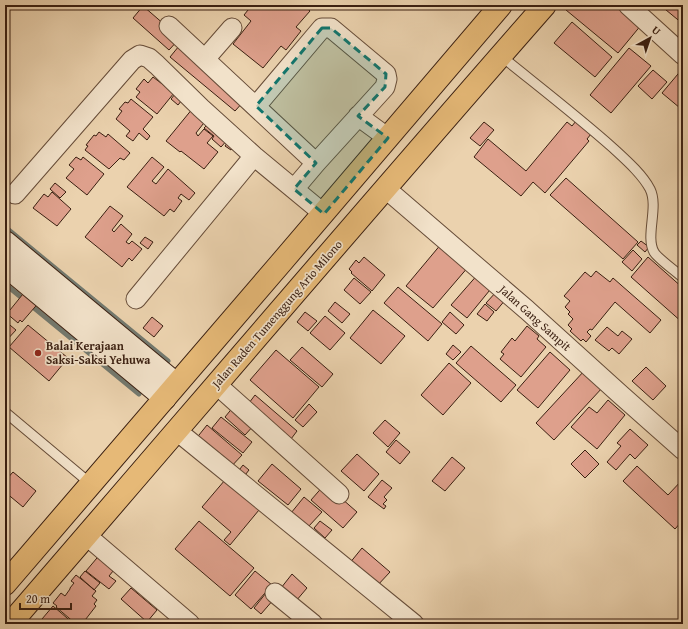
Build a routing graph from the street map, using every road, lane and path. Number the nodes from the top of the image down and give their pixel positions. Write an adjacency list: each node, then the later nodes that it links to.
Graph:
1 (501, 5): 11 (highway)
2 (545, 5): 7 (highway, Jalan Raden Tumenggung Ario Milono)
3 (628, 5): 6 (street)
4 (169, 26): 8 (street)
5 (232, 28): 8 (street)
6 (683, 55)
7 (501, 56): 14 (highway, Jalan Raden Tumenggung Ario Milono); 22 (lane)
8 (205, 59): 9 (street)
9 (256, 106): 10 (street); 13 (street)
10 (358, 116): 11 (street); 13 (street)
11 (388, 138): 17 (highway)
12 (254, 156): 15 (street); 16 (street); 23 (street)
13 (316, 162): 15 (street)
14 (385, 188): 21 (highway, Jalan Raden Tumenggung Ario Milono); 28 (street, Jalan Gang Sampit)
15 (294, 189): 17 (street)
16 (15, 194)
17 (324, 214): 19 (highway)
18 (5, 242): 25 (street)
19 (298, 245): 21 (highway); 25 (highway)
20 (5, 265): 25 (street)
21 (321, 265): 24 (highway, Jalan Raden Tumenggung Ario Milono)
22 (683, 278)
23 (136, 299)
24 (217, 385): 27 (highway, Jalan Raden Tumenggung Ario Milono); 30 (street)
25 (171, 391): 29 (highway)
26 (5, 412): 29 (lane)
27 (177, 431): 32 (highway, Jalan Raden Tumenggung Ario Milono); 38 (street)
28 (683, 450)
29 (91, 484): 31 (highway)
30 (339, 494)
31 (53, 528): 32 (highway); 33 (highway)
32 (82, 541): 35 (highway, Jalan Raden Tumenggung Ario Milono); 36 (street)
33 (5, 584)
34 (275, 593): 37 (street)
35 (10, 624)
36 (190, 624)
37 (313, 624)
38 (414, 624)

